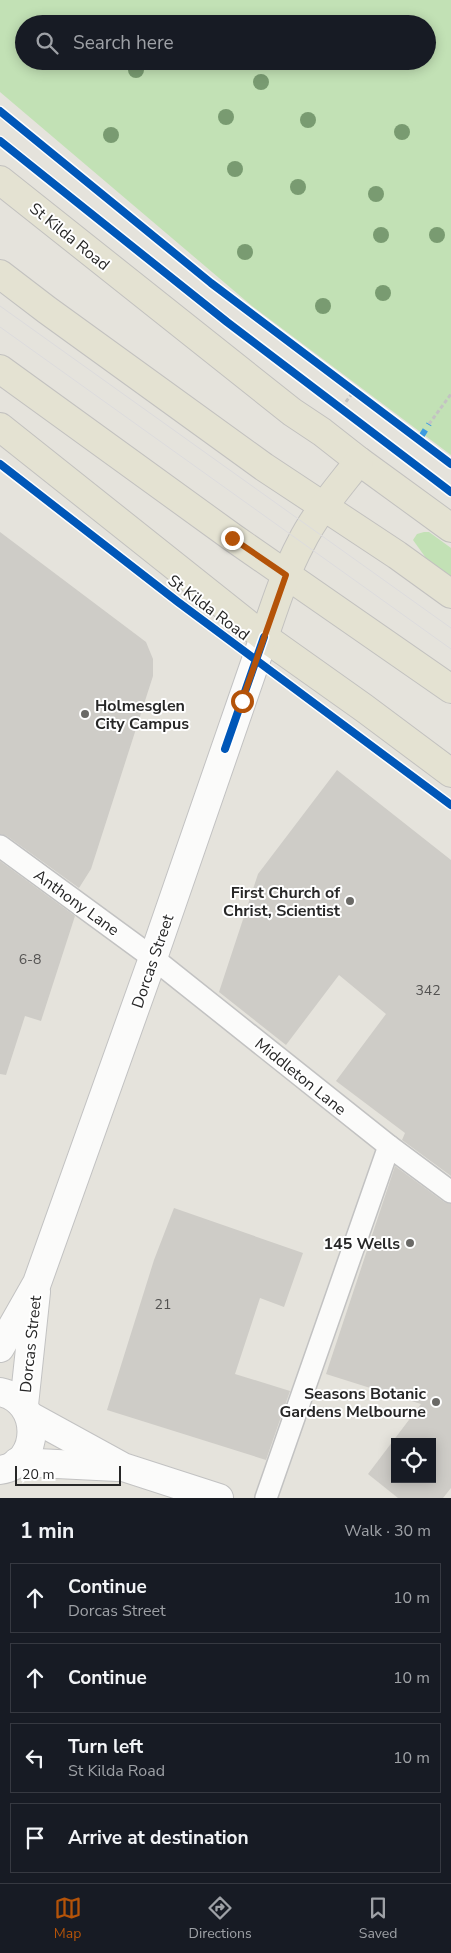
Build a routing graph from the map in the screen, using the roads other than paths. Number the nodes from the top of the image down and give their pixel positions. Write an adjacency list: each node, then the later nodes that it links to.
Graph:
1 (0, 180): 5 (main road, St Kilda Road)
2 (0, 274): 6 (main road)
3 (0, 369): 8 (main road)
4 (0, 427): 10 (main road, St Kilda Road)
5 (359, 461): 6 (main road); 7 (main road, St Kilda Road)
6 (324, 507): 8 (main road); 9 (main road)
7 (451, 528)
8 (286, 575): 10 (main road); 11 (main road)
9 (451, 594)
10 (264, 637): 12 (main road, St Kilda Road); 14 (street, Dorcas Street)
11 (451, 689)
12 (451, 773)
13 (0, 846): 14 (lane, Anthony Lane)
14 (153, 958): 15 (lane, Middleton Lane); 17 (street, Dorcas Street)
15 (389, 1146): 16 (lane, Middleton Lane); 24 (lane)
16 (451, 1192)
17 (37, 1283): 18 (street, Dorcas Street); 20 (street, Dorcas Street)
18 (0, 1348)
19 (0, 1392): 20 (street)
20 (27, 1410): 21 (street, Dorcas Street); 22 (street)
21 (9, 1466): 22 (street)
22 (123, 1467): 23 (street)
23 (219, 1498)
24 (266, 1498)

